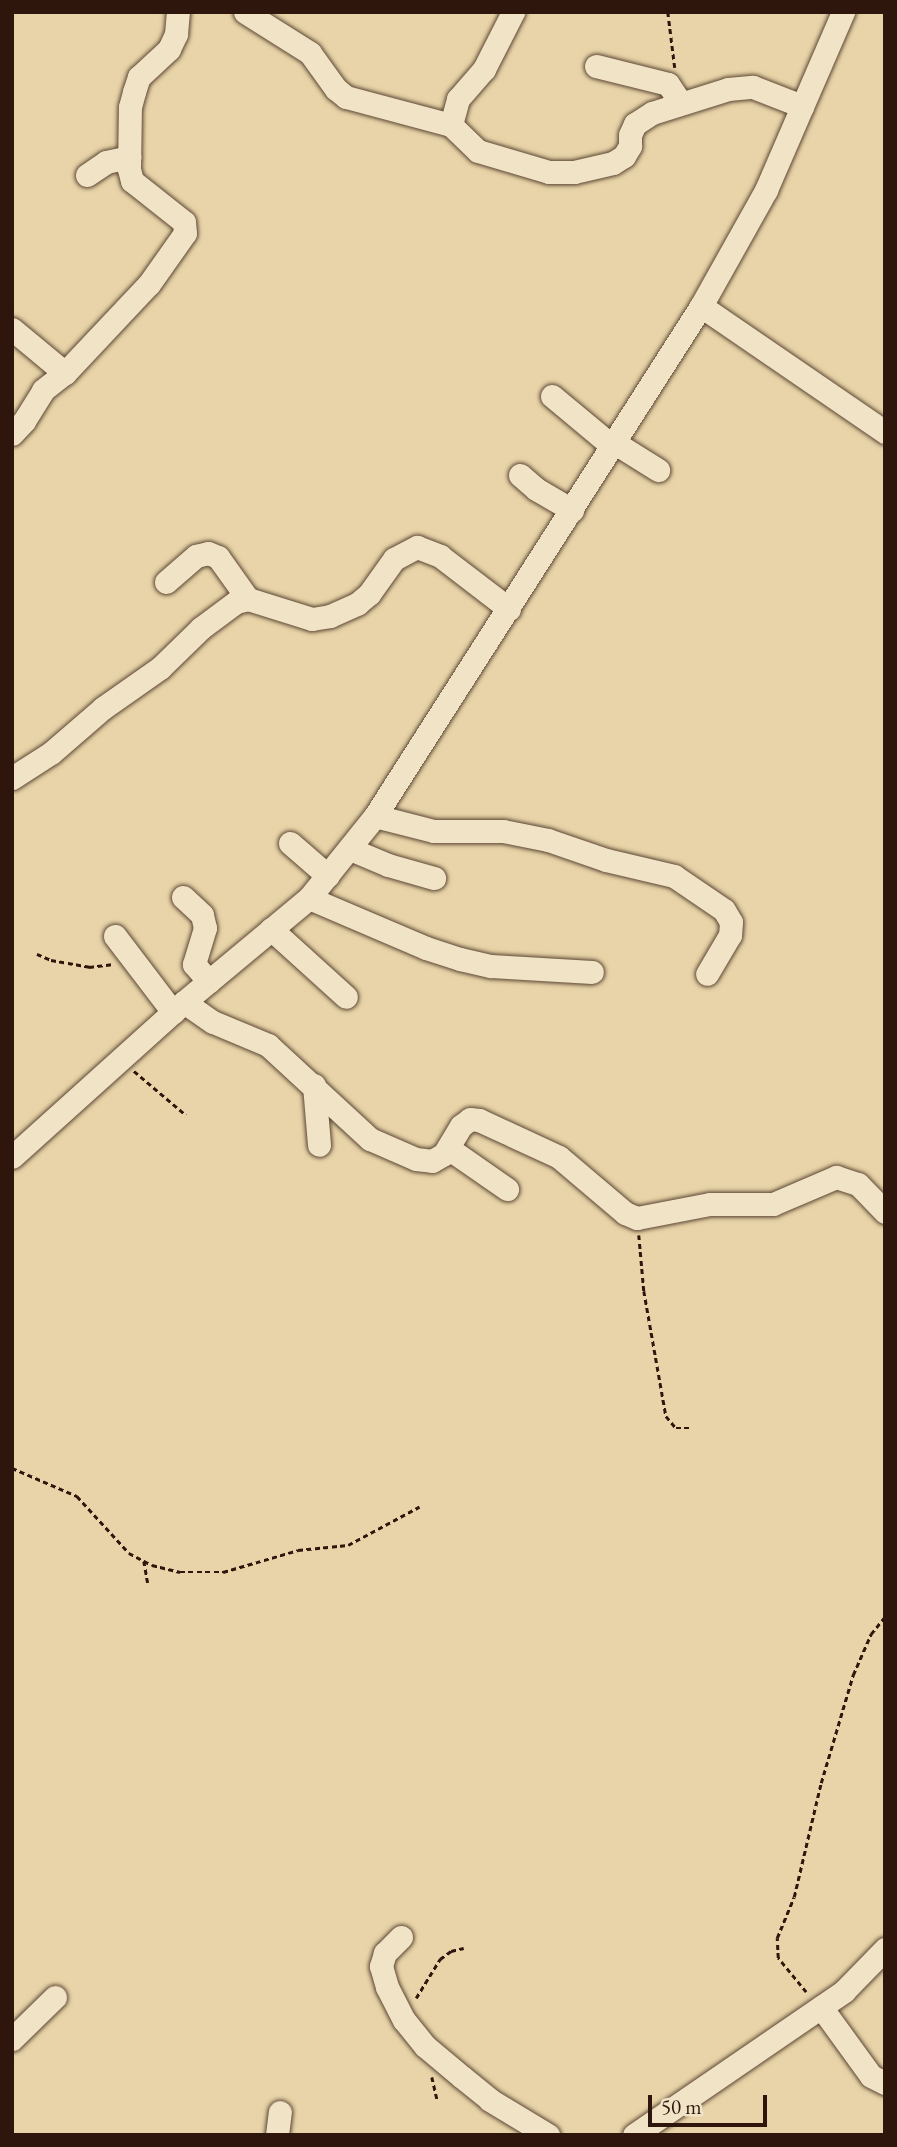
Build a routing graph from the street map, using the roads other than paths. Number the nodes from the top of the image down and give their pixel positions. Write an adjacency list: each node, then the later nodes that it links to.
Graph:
1 (178, 12): 9 (street)
2 (245, 12): 8 (street)
3 (513, 12): 8 (street)
4 (843, 12): 7 (street)
5 (597, 66): 6 (street)
6 (677, 96): 7 (street); 8 (street)
7 (802, 106): 11 (street)
8 (451, 125)
9 (129, 157): 10 (street); 13 (street)
10 (87, 175)
11 (701, 306): 15 (street); 17 (street)
12 (12, 329): 13 (street)
13 (65, 373): 16 (street)
14 (551, 396): 17 (street)
15 (885, 432)
16 (12, 434)
17 (613, 444): 18 (street); 20 (street)
18 (658, 470)
19 (520, 475): 20 (street)
20 (572, 510): 23 (street)
21 (166, 583): 22 (street)
22 (248, 599): 23 (street); 24 (street)
23 (509, 609): 25 (street)
24 (12, 778)
25 (375, 816): 27 (street); 35 (street)
26 (290, 843): 28 (street)
27 (350, 849): 28 (street); 29 (street)
28 (328, 876): 31 (street)
29 (434, 878)
30 (183, 897): 36 (street)
31 (309, 898): 32 (street); 34 (street)
32 (271, 929): 36 (street); 37 (street)
33 (115, 936): 38 (street)
34 (592, 972)
35 (708, 974)
36 (209, 982): 38 (street)
37 (346, 998)
38 (178, 1007): 39 (street); 42 (street)
39 (314, 1084): 40 (street); 41 (street)
40 (319, 1145)
41 (447, 1148): 43 (street); 44 (street)
42 (12, 1157)
43 (507, 1189)
44 (885, 1212)
45 (401, 1937): 51 (street)
46 (885, 1949): 48 (street)
47 (55, 1997): 49 (street)
48 (820, 2008): 50 (street); 52 (street)
49 (12, 2039)
50 (883, 2088)
51 (548, 2135)
52 (634, 2135)

